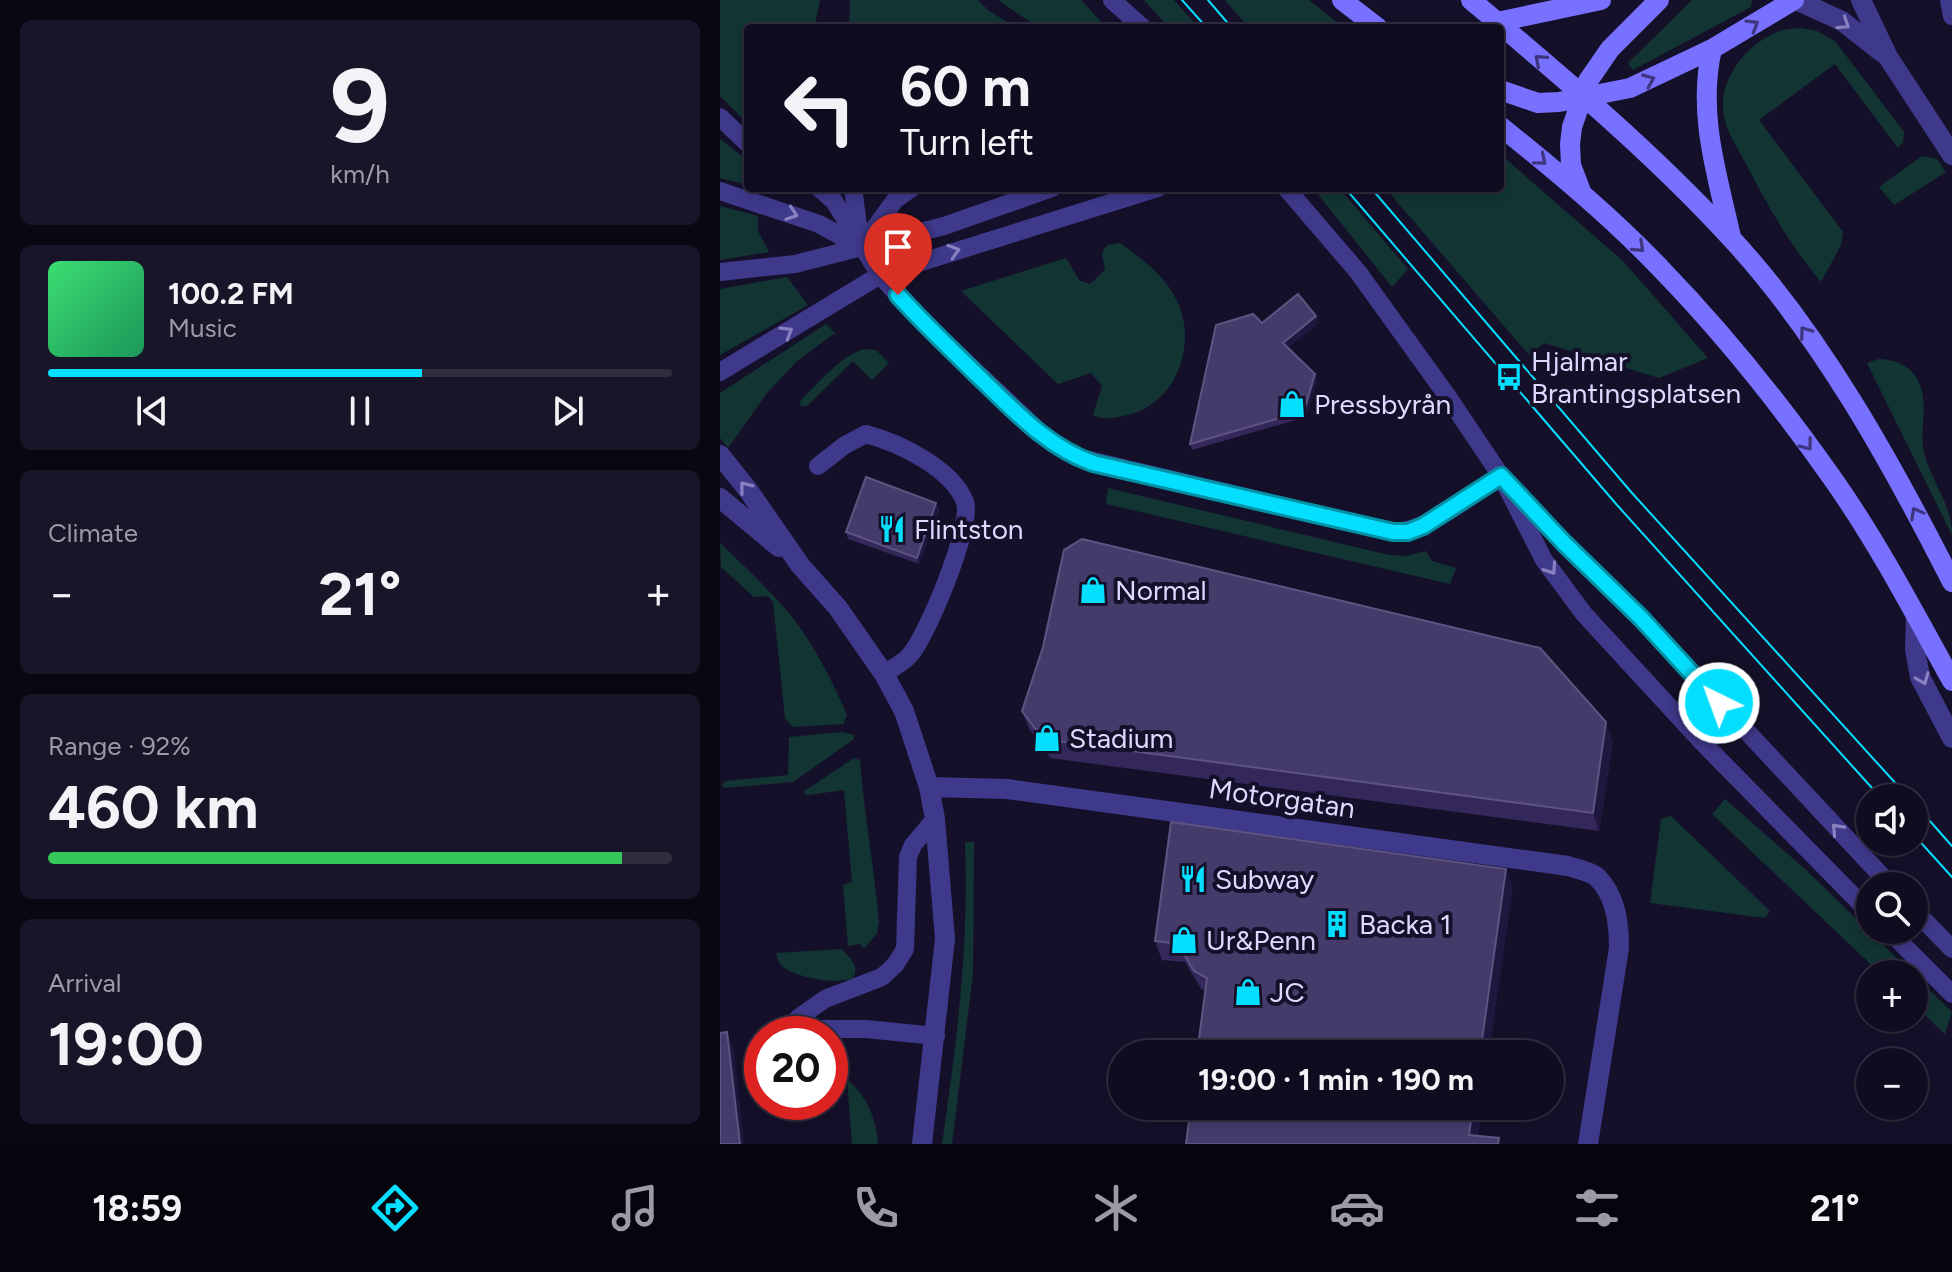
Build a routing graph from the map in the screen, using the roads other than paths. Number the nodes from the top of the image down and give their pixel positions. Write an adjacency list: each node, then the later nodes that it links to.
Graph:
1 (1112, 0): 12 (lane)
2 (1120, 0): 13 (lane)
3 (1342, 0): 14 (main road)
4 (1471, 0): 11 (main road)
5 (1601, 0): 11 (main road)
6 (1659, 0): 20 (main road)
7 (1795, 0): 17 (main road, one-way to 7); 18 (street, one-way to 18)
8 (1861, 0): 18 (street)
9 (1949, 0): 10 (lane)
10 (1952, 16)
11 (1497, 22): 15 (main road, one-way to 11)
12 (1139, 24)
13 (1139, 24)
14 (1375, 24)
15 (1499, 24)
16 (1504, 28): 20 (main road, one-way to 16)
17 (1712, 49): 20 (main road, one-way to 17); 33 (main road)
18 (1888, 57): 24 (street)
19 (1504, 91): 20 (main road)
20 (1583, 97): 32 (main road); 33 (main road)
21 (720, 117): 23 (lane)
22 (1504, 129): 32 (main road, one-way to 32)
23 (744, 140)
24 (1949, 145)
25 (720, 191): 34 (lane, one-way to 34)
26 (824, 192): 34 (lane)
27 (854, 192): 34 (lane)
28 (907, 192): 34 (lane)
29 (1041, 192): 34 (lane)
30 (1145, 192): 36 (lane, one-way to 30)
31 (1289, 192): 40 (lane)
32 (1582, 194): 44 (main road, one-way to 44)
33 (1731, 237): 43 (main road, one-way to 33)
34 (861, 247): 35 (lane); 36 (lane)
35 (720, 272)
36 (880, 275): 37 (lane, one-way to 36); 40 (lane)
37 (720, 372)
38 (720, 455): 42 (street, one-way to 38)
39 (818, 466): 45 (lane)
40 (1501, 476): 50 (lane, one-way to 40); 51 (lane, one-way to 51)
41 (720, 498): 42 (street)
42 (800, 565): 45 (street)
43 (1952, 582)
44 (1916, 616): 46 (main road); 47 (street, one-way to 47)
45 (884, 674): 48 (street)
46 (1952, 681)
47 (1952, 738)
48 (929, 787): 49 (street); 58 (street, Motorgatan)
49 (935, 819): 56 (street); 56 (lane)
50 (1878, 872)
51 (1856, 899)
52 (1928, 924): 54 (lane)
53 (1902, 944): 55 (lane)
54 (1952, 949)
55 (1952, 994)
56 (936, 1036): 57 (street)
57 (922, 1144)
58 (1588, 1144)

